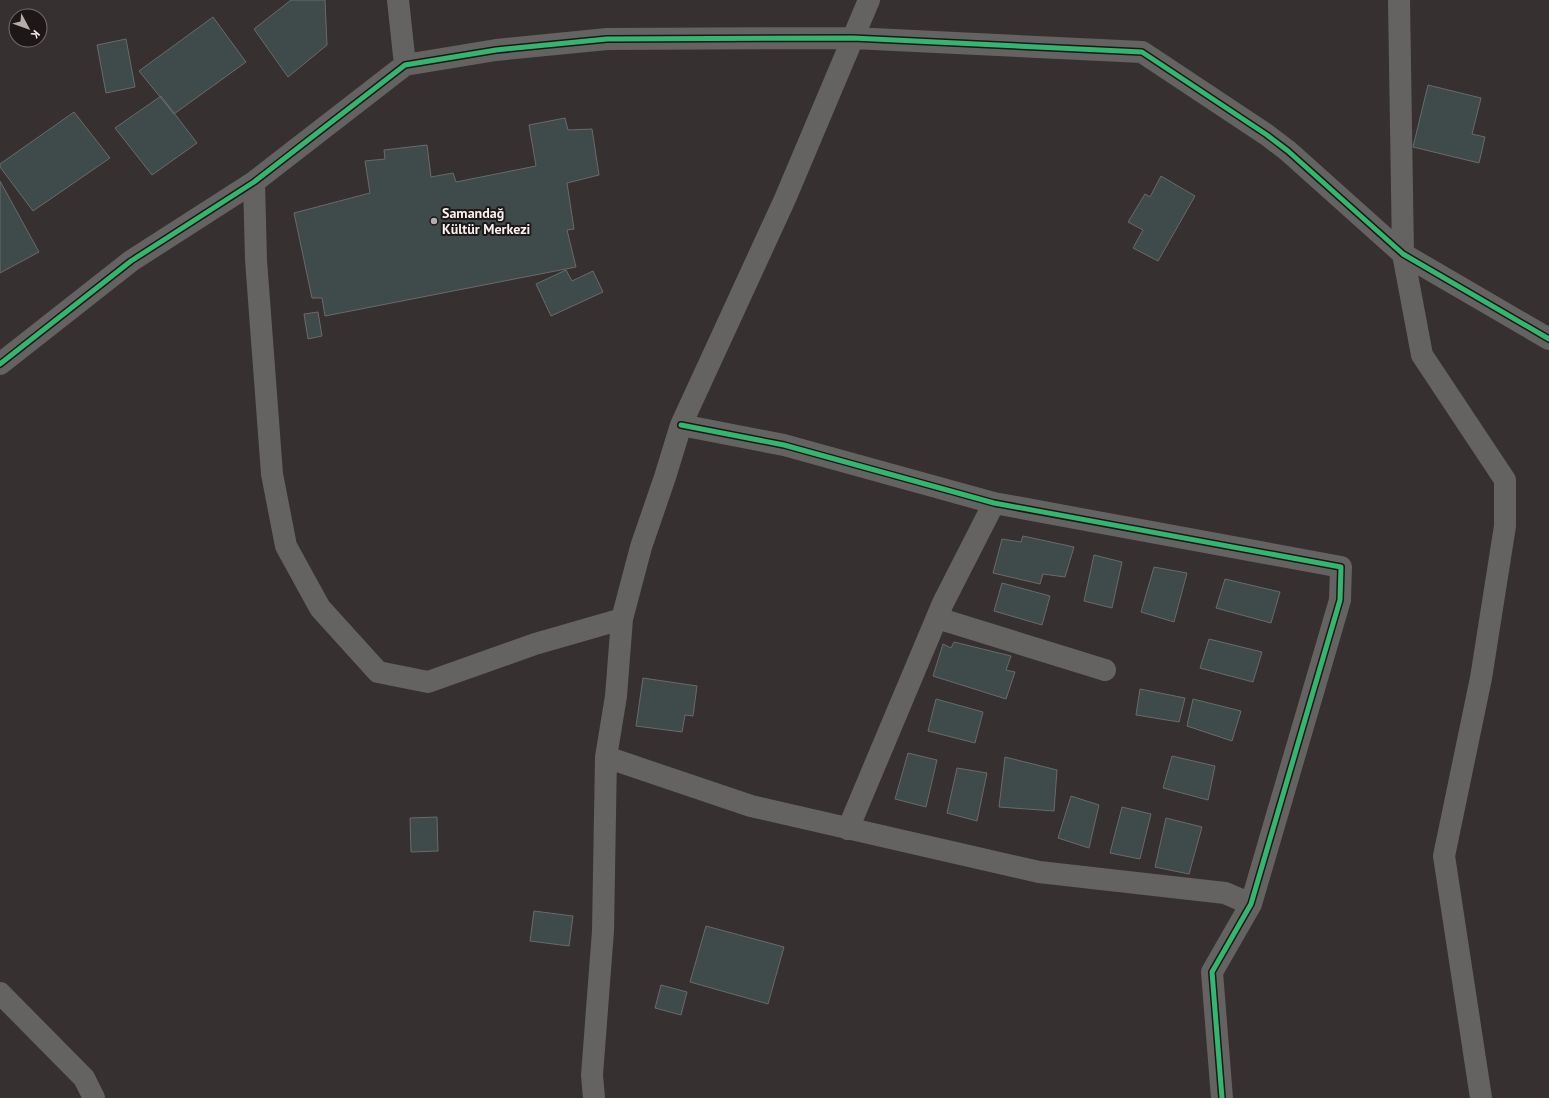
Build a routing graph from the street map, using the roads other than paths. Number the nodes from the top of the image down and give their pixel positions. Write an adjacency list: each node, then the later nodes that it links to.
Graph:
1 (398, 0): 5 (street)
2 (869, 0): 4 (street)
3 (1399, 0): 7 (street)
4 (853, 38): 5 (street); 7 (street); 10 (street)
5 (405, 65): 6 (street)
6 (254, 182): 9 (street); 13 (street)
7 (1403, 254): 8 (street); 22 (street)
8 (1549, 339)
9 (0, 364)
10 (681, 426): 11 (street); 13 (street)
11 (994, 503): 12 (street); 17 (street)
12 (937, 618): 14 (street); 16 (street)
13 (622, 619): 15 (street)
14 (1105, 670)
15 (606, 757): 16 (street); 20 (street)
16 (848, 829): 17 (street)
17 (1251, 904): 21 (street)
18 (0, 993): 19 (street)
19 (94, 1098)
20 (594, 1098)
21 (1222, 1098)
22 (1481, 1098)

